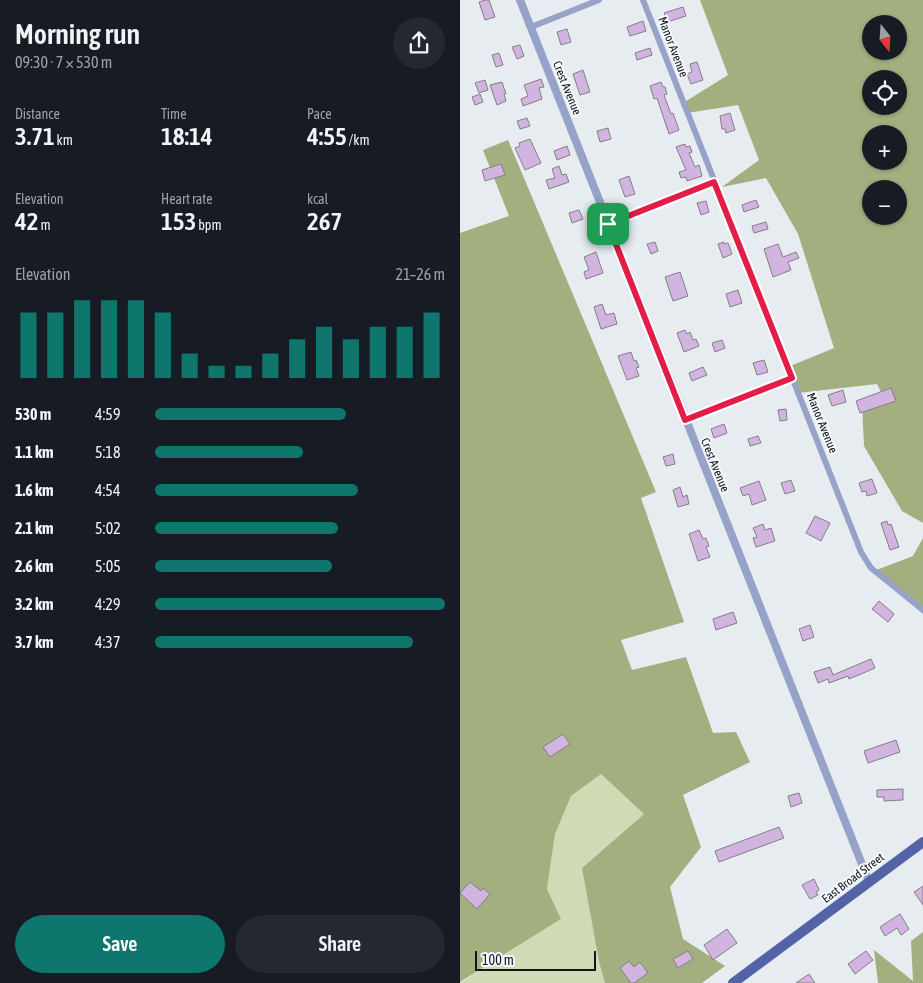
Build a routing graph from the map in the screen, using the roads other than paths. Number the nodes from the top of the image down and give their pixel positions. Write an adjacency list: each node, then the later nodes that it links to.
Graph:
1 (520, 0): 4 (street, Crest Avenue)
2 (599, 0): 4 (street)
3 (643, 0): 5 (street, Manor Avenue)
4 (531, 27): 6 (street, Crest Avenue)
5 (714, 182): 6 (street); 7 (street, Manor Avenue)
6 (608, 224): 8 (street, Crest Avenue)
7 (792, 378): 8 (street); 9 (street, Manor Avenue)
8 (685, 420): 11 (street, Crest Avenue)
9 (923, 610)
10 (923, 842): 11 (main road, East Broad Street)
11 (869, 882): 12 (main road, East Broad Street)
12 (733, 983)

